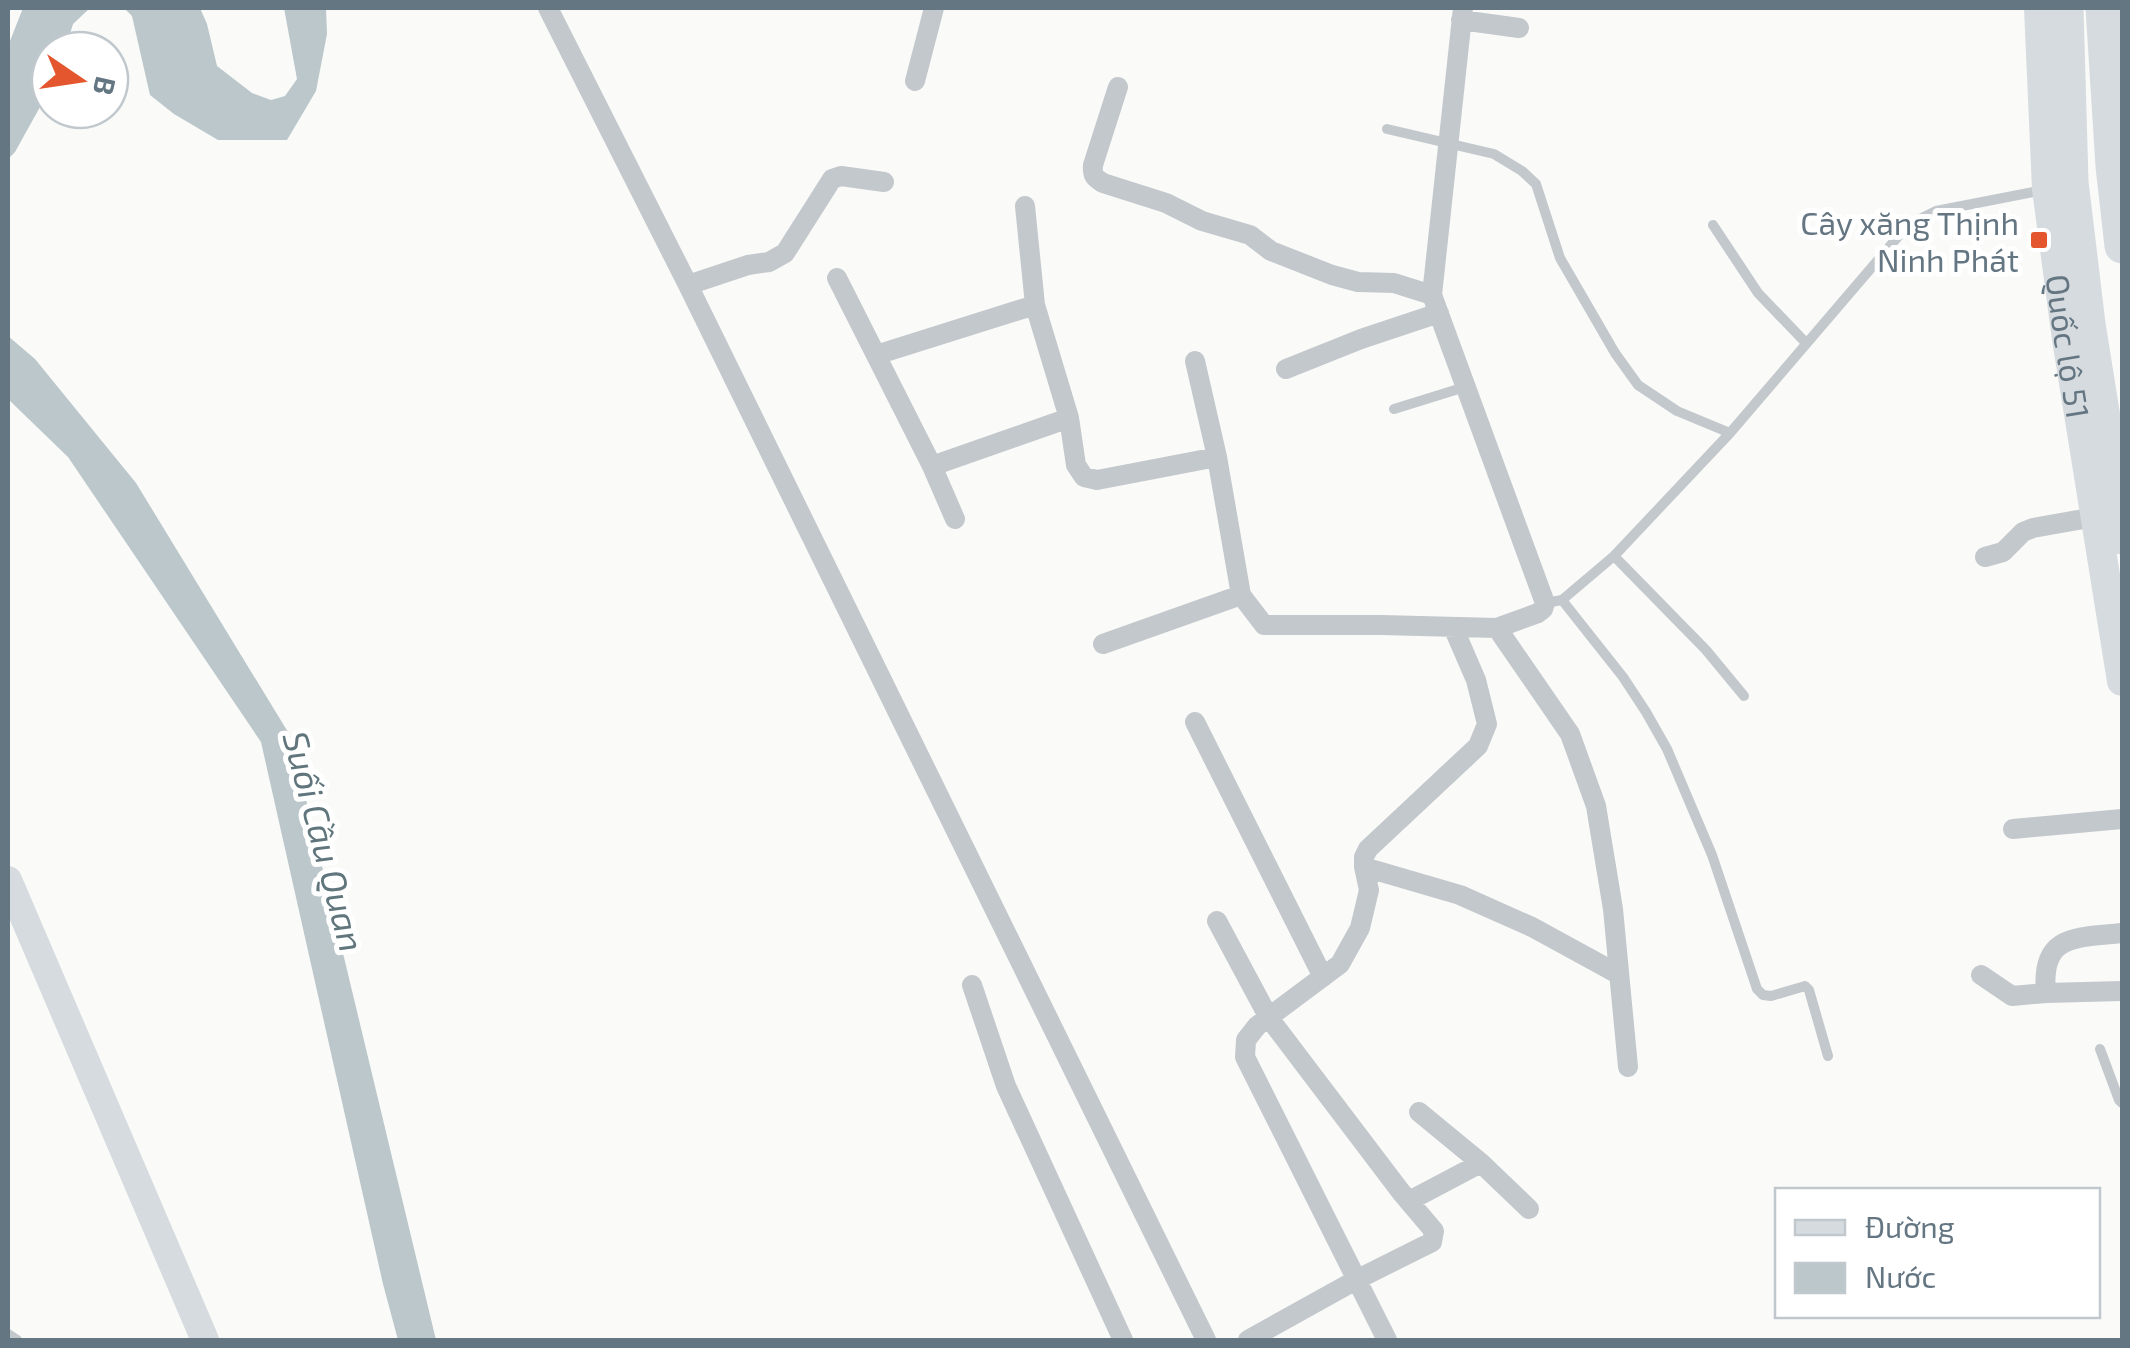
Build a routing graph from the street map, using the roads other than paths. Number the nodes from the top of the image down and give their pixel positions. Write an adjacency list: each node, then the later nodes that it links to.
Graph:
1 (934, 8): 8 (street)
2 (2040, 8): 13 (main road, Quốc lộ 51)
3 (2066, 8): 13 (highway, Quốc lộ 51)
4 (2103, 8): 14 (highway)
5 (555, 11): 19 (street)
6 (1458, 12): 7 (street); 11 (street)
7 (1519, 28)
8 (914, 81)
9 (1118, 87): 20 (street)
10 (1387, 129): 11 (lane)
11 (1450, 145): 20 (street); 29 (lane)
12 (884, 182): 19 (street)
13 (2059, 186): 22 (lane); 33 (highway, Quốc lộ 51)
14 (2120, 197): 17 (highway)
15 (1026, 206): 21 (street)
16 (1713, 225): 22 (lane)
17 (2122, 246)
18 (837, 278): 23 (street)
19 (688, 285): 70 (street)
20 (1436, 304): 25 (street); 26 (street)
21 (1036, 305): 23 (street); 28 (street)
22 (1806, 343): 29 (lane)
23 (876, 355): 31 (street)
24 (1195, 361): 30 (street)
25 (1286, 369)
26 (1466, 386): 27 (lane); 37 (street)
27 (1394, 408)
28 (1069, 418): 30 (street); 31 (street)
29 (1730, 432): 34 (lane)
30 (1217, 457): 36 (street)
31 (932, 466): 32 (street)
32 (955, 519)
33 (2108, 527): 35 (street); 41 (main road, Quốc lộ 51)
34 (1614, 556): 37 (lane); 42 (lane)
35 (1985, 557)
36 (1241, 595): 38 (street); 40 (street)
37 (1553, 601): 39 (street); 58 (lane)
38 (1453, 626): 39 (street); 46 (street)
39 (1497, 628): 50 (street)
40 (1103, 644)
41 (2122, 682)
42 (1744, 696)
43 (1195, 722): 52 (street)
44 (2122, 818): 45 (street)
45 (2013, 830)
46 (1364, 868): 50 (street); 52 (street)
47 (8, 880): 68 (street)
48 (1217, 920): 56 (street)
49 (2122, 933): 55 (street)
50 (1618, 974): 59 (street)
51 (1981, 975): 55 (street)
52 (1323, 977): 56 (street)
53 (972, 985): 69 (street)
54 (2122, 991): 55 (street)
55 (2046, 993)
56 (1269, 1018): 63 (street); 65 (street)
57 (2100, 1049): 60 (lane)
58 (1828, 1056)
59 (1628, 1067)
60 (2122, 1103)
61 (1419, 1112): 62 (street)
62 (1481, 1163): 63 (street); 64 (street)
63 (1409, 1201): 65 (street)
64 (1529, 1208)
65 (1356, 1280): 71 (street); 72 (street)
66 (8, 1334): 67 (lane)
67 (17, 1340)
68 (205, 1340)
69 (1123, 1340)
70 (1206, 1340)
71 (1248, 1340)
72 (1387, 1340)

